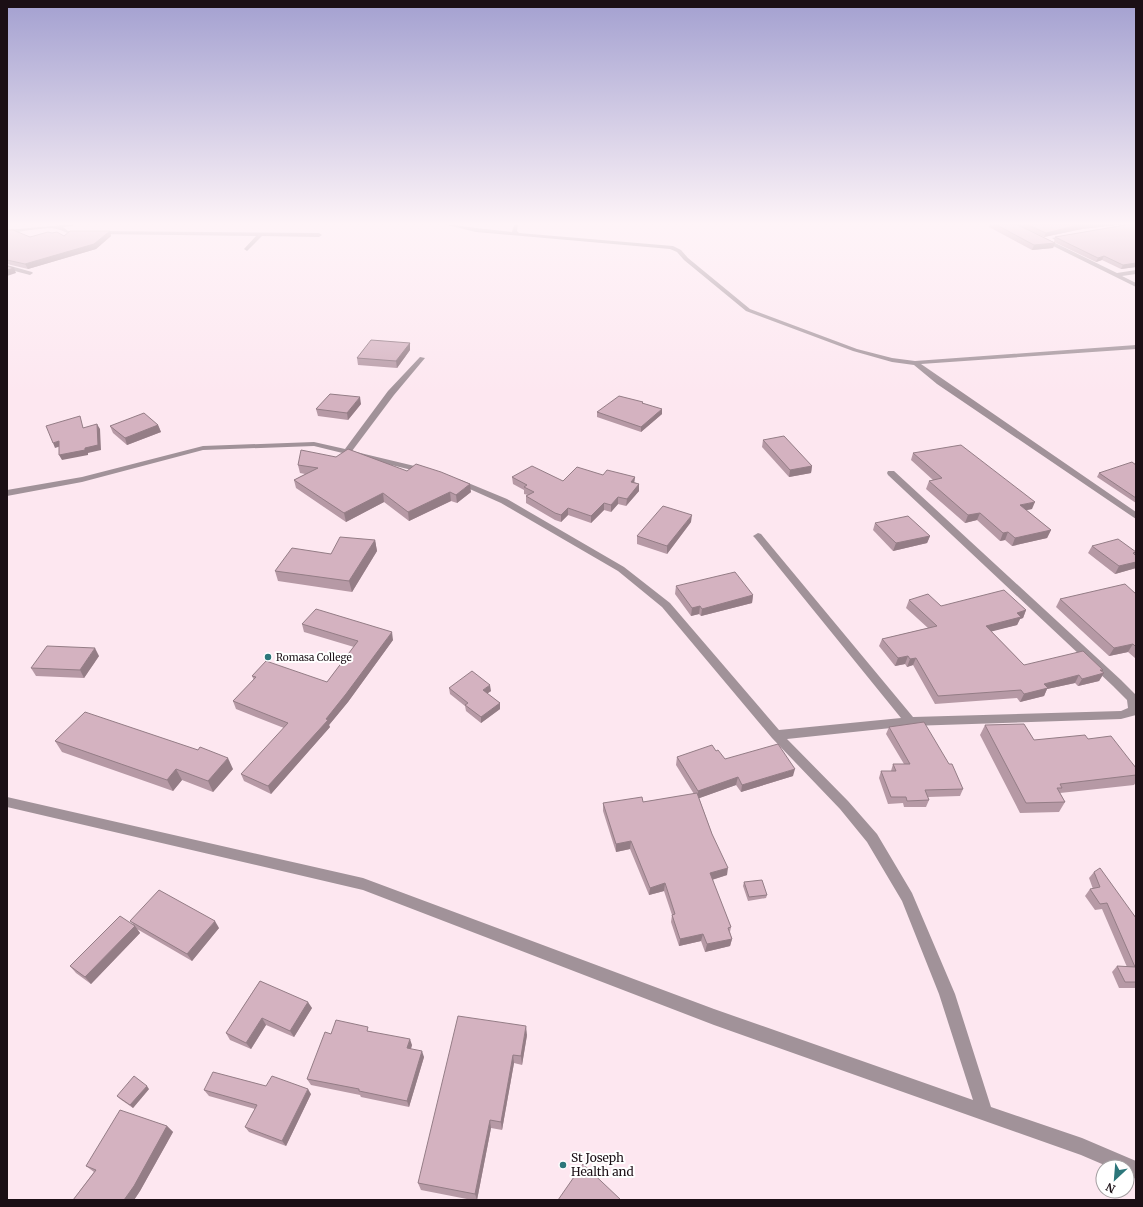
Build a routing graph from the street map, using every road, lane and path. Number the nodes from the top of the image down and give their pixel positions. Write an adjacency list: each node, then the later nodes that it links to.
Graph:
1 (713, 281): 4 (street)
2 (1136, 347): 4 (street)
3 (422, 358): 5 (street)
4 (917, 363): 10 (street)
5 (347, 452): 6 (street); 9 (street)
6 (432, 473)
7 (891, 473): 12 (street)
8 (446, 477): 13 (street)
9 (7, 493)
10 (1136, 516)
11 (758, 536): 12 (street)
12 (910, 722): 13 (street)
13 (776, 735): 15 (street)
14 (7, 802): 15 (street)
15 (985, 1113): 16 (street)
16 (1136, 1170)

